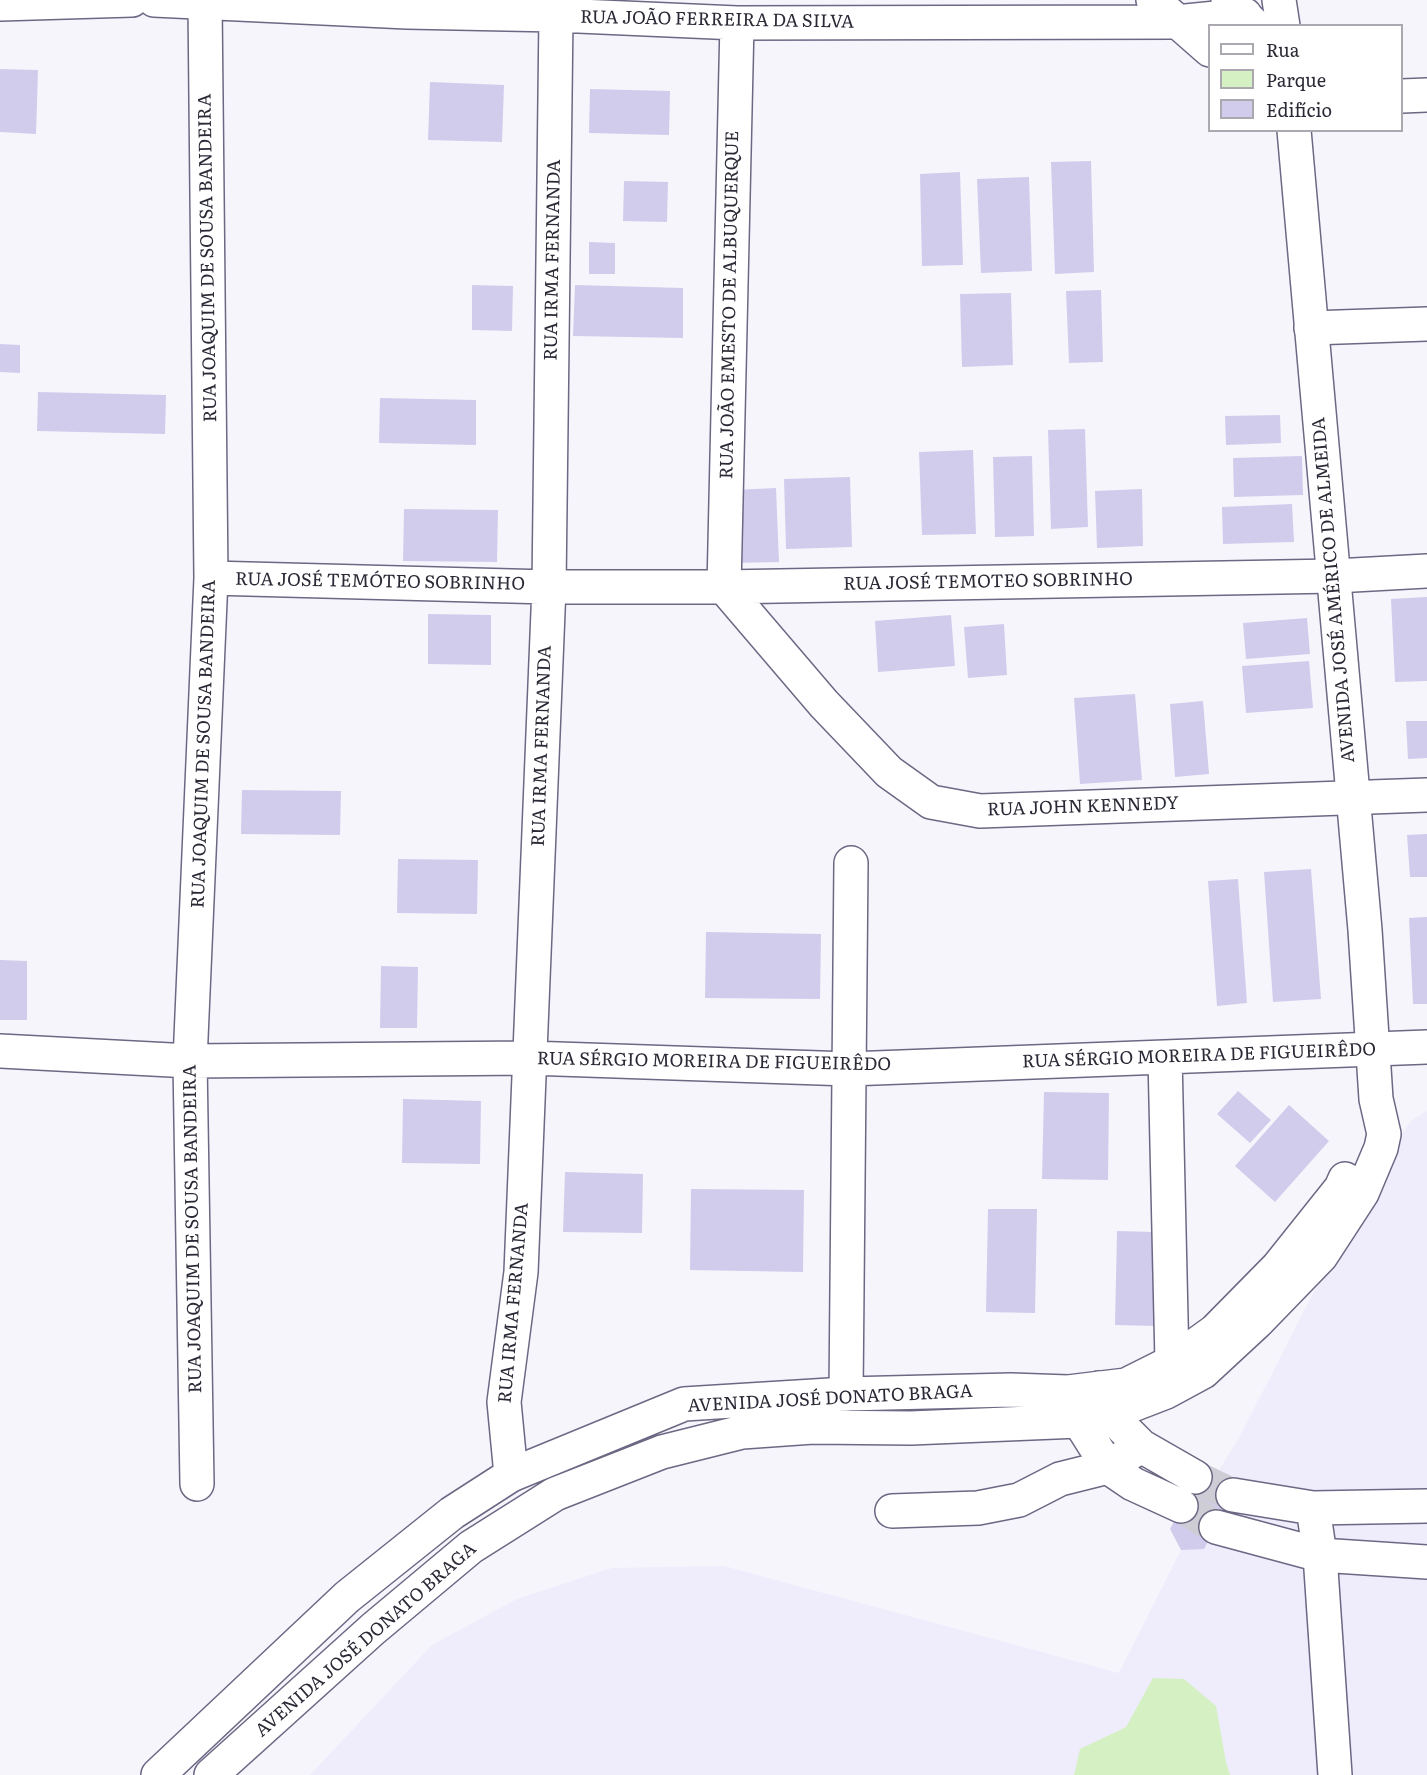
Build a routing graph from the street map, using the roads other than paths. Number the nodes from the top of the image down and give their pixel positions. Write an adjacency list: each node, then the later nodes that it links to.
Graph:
1 (132, 0): 5 (street)
2 (154, 0): 4 (street, RUA JOÃO FERREIRA DA SILVA)
3 (1279, 0): 11 (street)
4 (206, 3): 6 (street, RUA JOÃO FERREIRA DA SILVA); 20 (street, RUA JOAQUIM DE SOUSA BANDEIRA)
5 (0, 4)
6 (407, 6): 9 (street, RUA JOÃO FERREIRA DA SILVA)
7 (1164, 11): 8 (street, RUA JOÃO FERREIRA DA SILVA); 10 (street, RUA JOÃO FERREIRA DA SILVA); 12 (street)
8 (1242, 14)
9 (556, 15): 10 (street, RUA JOÃO FERREIRA DA SILVA); 21 (street, RUA IRMA FERNANDA)
10 (737, 23): 22 (street, RUA JOÃO EMESTO DE ALBUQUERQUE)
11 (1283, 24)
12 (1208, 49)
13 (1427, 95): 14 (street)
14 (1403, 96)
15 (1294, 132): 17 (street, AVENIDA JOSÉ AMÉRICO DE ALMEIDA)
16 (1427, 324): 17 (street)
17 (1311, 328): 19 (street, AVENIDA JOSÉ AMÉRICO DE ALMEIDA)
18 (1427, 571): 19 (street, RUA JOSÉ TEMOTEO SOBRINHO)
19 (1335, 576): 22 (street, RUA JOSÉ TEMOTEO SOBRINHO); 24 (street, AVENIDA JOSÉ AMÉRICO DE ALMEIDA)
20 (211, 578): 21 (street, RUA JOSÉ TEMÓTEO SOBRINHO); 31 (street, RUA JOAQUIM DE SOUSA BANDEIRA)
21 (549, 587): 22 (street, RUA JOSÉ TEMOTEO SOBRINHO); 30 (street, RUA IRMA FERNANDA)
22 (724, 587): 24 (street, RUA JOHN KENNEDY)
23 (1427, 795): 24 (street, RUA JOHN KENNEDY)
24 (1352, 798): 27 (street, AVENIDA JOSÉ AMÉRICO DE ALMEIDA)
25 (850, 863): 32 (street)
26 (1427, 1047): 27 (street, RUA SÉRGIO MOREIRA DE FIGUEIRÊDO)
27 (1373, 1049): 29 (street, RUA SÉRGIO MOREIRA DE FIGUEIRÊDO); 33 (street, AVENIDA JOSÉ DONATO BRAGA)
28 (0, 1051): 31 (street, RUA SÉRGIO MOREIRA DE FIGUEIRÊDO)
29 (1165, 1057): 32 (street, RUA SÉRGIO MOREIRA DE FIGUEIRÊDO); 34 (street)
30 (529, 1058): 31 (street, RUA SÉRGIO MOREIRA DE FIGUEIRÊDO); 32 (street, RUA SÉRGIO MOREIRA DE FIGUEIRÊDO); 39 (street, RUA IRMA FERNANDA)
31 (190, 1061): 40 (street, RUA JOAQUIM DE SOUSA BANDEIRA)
32 (849, 1069): 35 (street)
33 (1376, 1099): 34 (street, AVENIDA JOSÉ DONATO BRAGA); 36 (street, AVENIDA JOSÉ DONATO BRAGA)
34 (1172, 1362): 36 (street, AVENIDA JOSÉ DONATO BRAGA)
35 (846, 1394): 36 (street, AVENIDA JOSÉ DONATO BRAGA); 39 (street, AVENIDA JOSÉ DONATO BRAGA)
36 (1089, 1404): 37 (street); 38 (street); 49 (street, AVENIDA JOSÉ DONATO BRAGA)
37 (1141, 1446): 38 (street); 38 (street)
38 (1108, 1467): 44 (street)
39 (511, 1475): 48 (street, AVENIDA JOSÉ DONATO BRAGA)
40 (197, 1484)
41 (1233, 1495): 43 (street)
42 (1427, 1506): 43 (street)
43 (1313, 1508): 46 (street)
44 (892, 1511)
45 (1216, 1527): 46 (street)
46 (1320, 1555): 47 (street); 50 (street)
47 (1427, 1562)
48 (158, 1775)
49 (211, 1775)
50 (1335, 1775)

